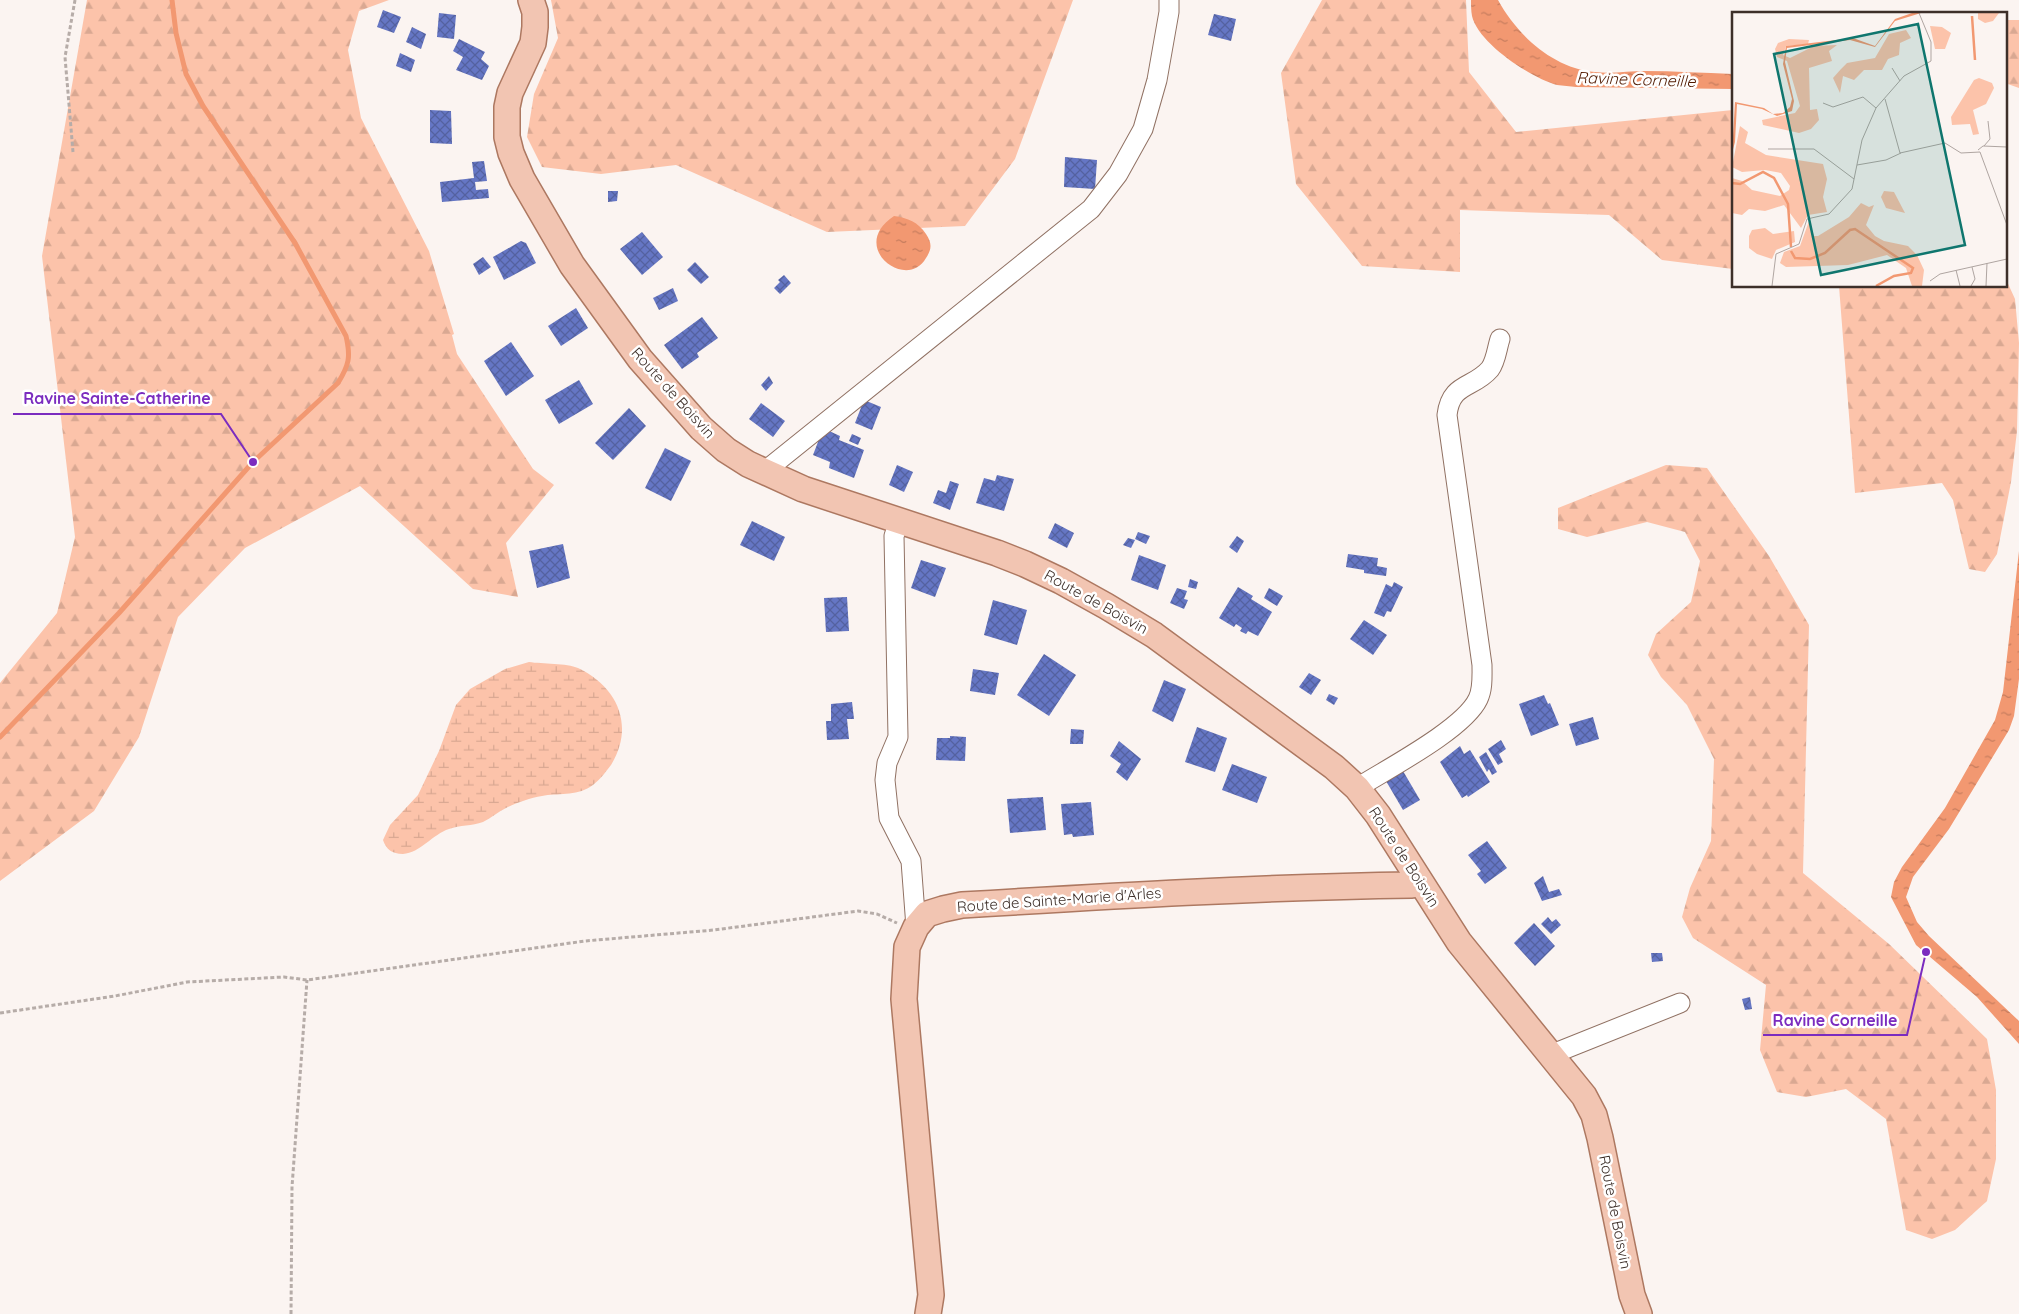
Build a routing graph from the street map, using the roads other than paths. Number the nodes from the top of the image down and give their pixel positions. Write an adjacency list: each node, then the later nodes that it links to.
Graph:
1 (531, 0): 4 (main road, Route de Boisvin)
2 (1169, 0): 4 (street)
3 (1500, 339): 6 (street)
4 (765, 472): 5 (main road, Route de Boisvin)
5 (899, 522): 6 (main road, Route de Boisvin); 8 (street)
6 (1357, 788): 7 (main road, Route de Boisvin)
7 (1419, 882): 8 (main road, Route de Sainte-Marie d'Arles); 10 (main road, Route de Boisvin)
8 (916, 927): 11 (main road, Route de Sainte-Marie d'Arles)
9 (1680, 1002): 10 (street)
10 (1550, 1055): 12 (main road, Route de Boisvin)
11 (928, 1314)
12 (1639, 1314)

